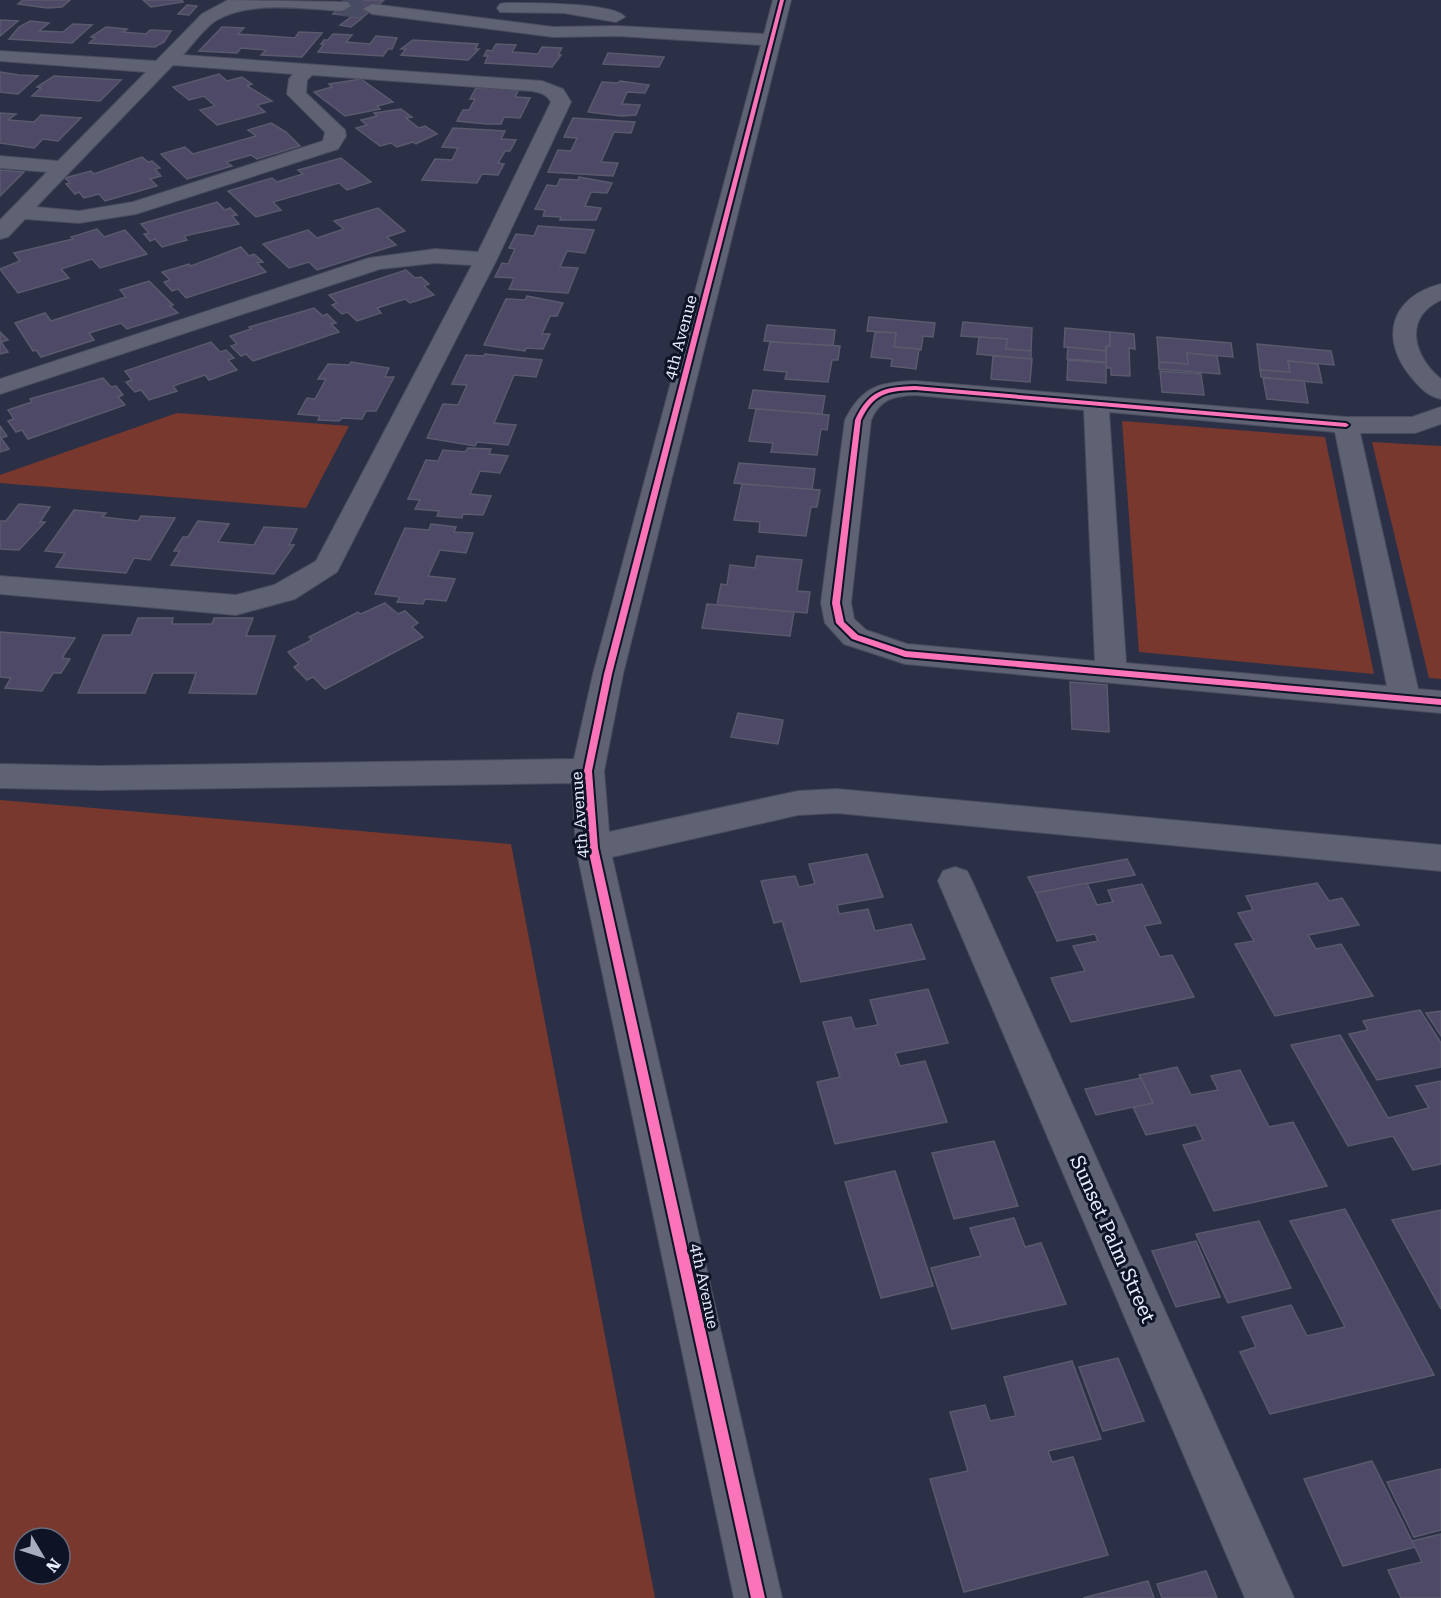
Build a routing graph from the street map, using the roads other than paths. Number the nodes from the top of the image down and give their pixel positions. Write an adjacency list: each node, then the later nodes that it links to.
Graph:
1 (439, 0): 4 (street)
2 (581, 0): 7 (street)
3 (234, 3): 5 (street); 11 (street)
4 (538, 4): 7 (street); 9 (street)
5 (342, 6)
6 (372, 9): 9 (street)
7 (595, 13): 8 (street)
8 (777, 22): 9 (street); 28 (street, 4th Avenue)
9 (553, 32)
10 (0, 56): 11 (street)
11 (163, 63): 12 (street); 14 (street)
12 (306, 70): 15 (street); 17 (street)
13 (0, 162): 14 (street)
14 (63, 167): 15 (street)
15 (20, 212): 16 (street)
16 (0, 232)
17 (486, 259): 19 (street); 24 (street)
18 (1441, 291): 20 (street)
19 (0, 387)
20 (1441, 392)
21 (1096, 405): 23 (street); 25 (street); 25 (street)
22 (1441, 415): 23 (street)
23 (1346, 425): 26 (street)
24 (0, 585)
25 (1111, 675): 26 (street)
26 (1405, 698): 27 (street)
27 (1441, 702)
28 (588, 771): 29 (street); 30 (street, 4th Avenue)
29 (0, 776)
30 (593, 848): 31 (street); 33 (street, 4th Avenue)
31 (1441, 858)
32 (955, 881): 34 (street, Sunset Palm Street)
33 (758, 1598)
34 (1270, 1598)

